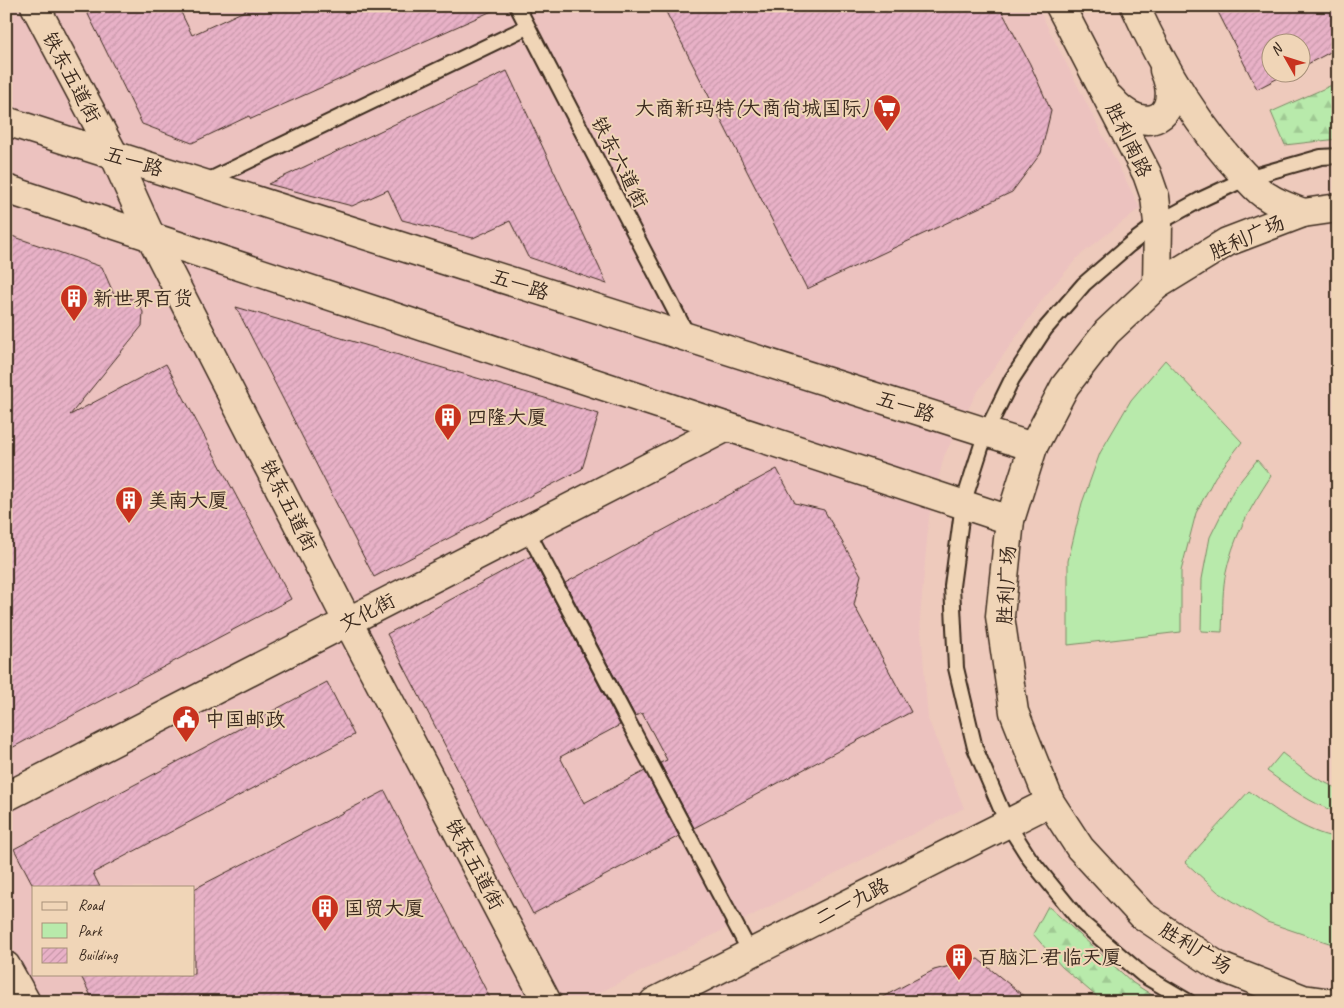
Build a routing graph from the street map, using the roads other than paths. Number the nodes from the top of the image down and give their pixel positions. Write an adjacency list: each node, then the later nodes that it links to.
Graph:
1 (35, 6): 9 (main road, 铁东五道街)
2 (517, 6): 5 (lane, 铁东六道街)
3 (1060, 6): 7 (main road, 胜利南路)
4 (1135, 6): 6 (main road)
5 (527, 26): 12 (lane); 19 (lane, 铁东六道街)
6 (1149, 36): 7 (main road); 11 (main road)
7 (1104, 90): 16 (main road, 胜利南路)
8 (6, 121): 9 (main road, 五一路)
9 (114, 155): 12 (main road, 五一路); 17 (main road, 铁东五道街)
10 (1338, 156): 11 (lane)
11 (1247, 178): 15 (main road); 16 (lane)
12 (202, 183): 19 (main road, 五一路)
13 (6, 189): 17 (main road)
14 (1338, 208): 15 (main road, 胜利广场)
15 (1303, 213): 18 (main road, 胜利广场)
16 (1158, 223): 18 (main road, 胜利南路); 21 (lane)
17 (151, 237): 20 (main road); 26 (main road, 铁东五道街)
18 (1157, 285): 22 (main road, 胜利广场)
19 (688, 337): 21 (main road, 五一路)
20 (727, 427): 23 (main road); 25 (main road, 文化街)
21 (986, 432): 22 (main road, 五一路); 23 (lane)
22 (1033, 446): 24 (main road, 胜利广场)
23 (963, 504): 24 (main road); 29 (lane)
24 (1010, 520): 28 (main road, 胜利广场)
25 (527, 530): 26 (main road, 文化街); 30 (lane)
26 (348, 622): 27 (main road, 文化街); 34 (main road, 铁东五道街)
27 (6, 797)
28 (1050, 802): 29 (main road, 二一九路); 32 (main road, 胜利广场)
29 (1007, 823): 30 (main road, 二一九路); 36 (lane)
30 (750, 952): 35 (main road, 二一九路)
31 (6, 966): 33 (main road)
32 (1310, 1001)
33 (26, 1002)
34 (547, 1002)
35 (654, 1002)
36 (1189, 1002)

